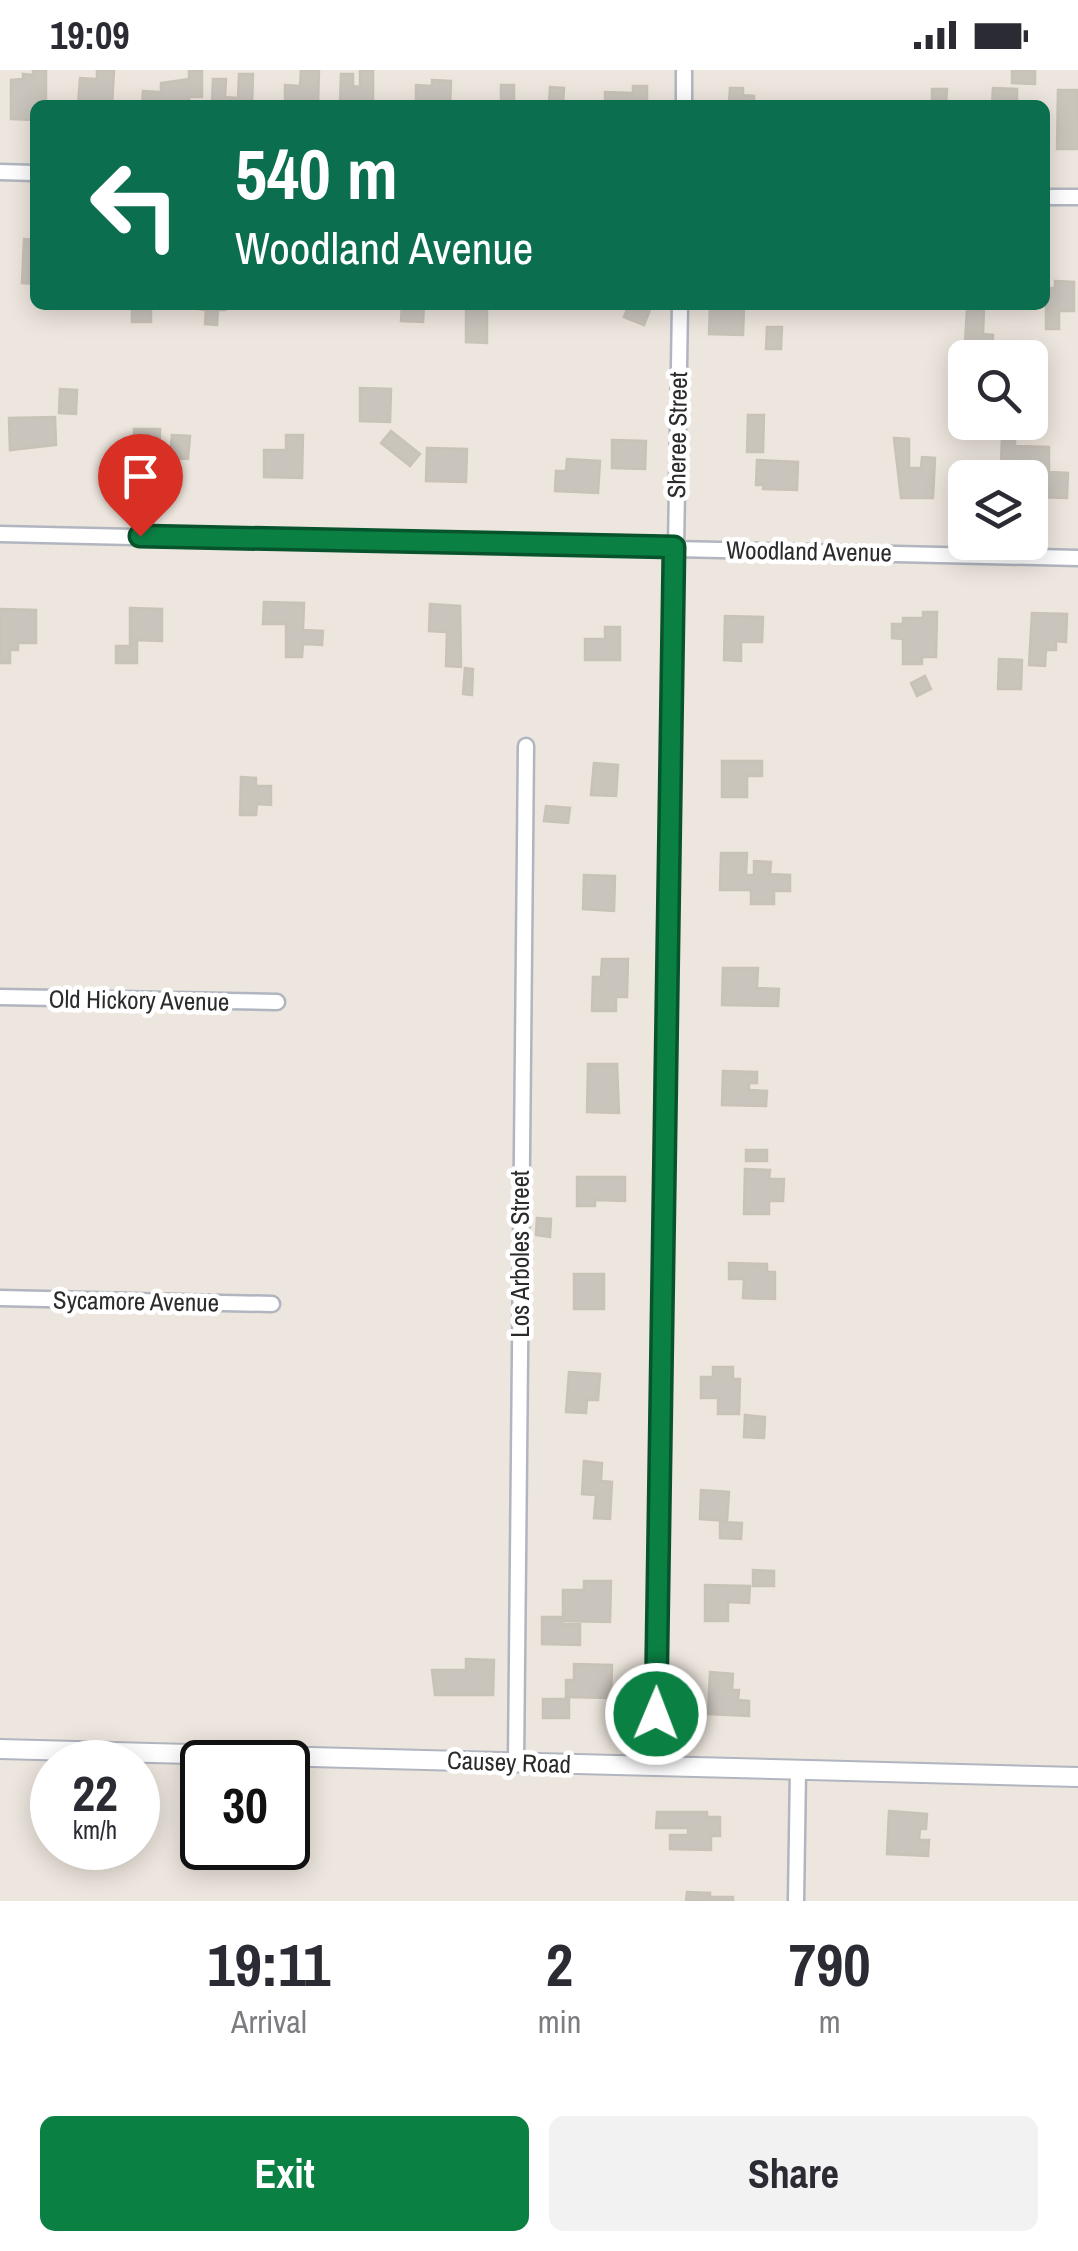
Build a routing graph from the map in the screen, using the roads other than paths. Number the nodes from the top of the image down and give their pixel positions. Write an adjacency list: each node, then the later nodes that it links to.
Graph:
1 (684, 70): 2 (street)
2 (684, 100)
3 (0, 172): 4 (street)
4 (30, 173)
5 (1050, 197): 6 (street)
6 (1078, 198)
7 (680, 310): 9 (street, Sheree Street)
8 (0, 534): 9 (street, Woodland Avenue)
9 (674, 547): 10 (street, Woodland Avenue); 18 (street, Sheree Street)
10 (1078, 558)
11 (526, 746): 17 (street, Los Arboles Street)
12 (0, 997): 13 (street, Old Hickory Avenue)
13 (277, 1002)
14 (0, 1298): 15 (street, Sycamore Avenue)
15 (272, 1304)
16 (0, 1749): 17 (street, Causey Road)
17 (516, 1762): 18 (street, Causey Road)
18 (656, 1766): 19 (street, Causey Road)
19 (798, 1770): 20 (street, Causey Road); 21 (street)
20 (1078, 1777)
21 (796, 1901)

